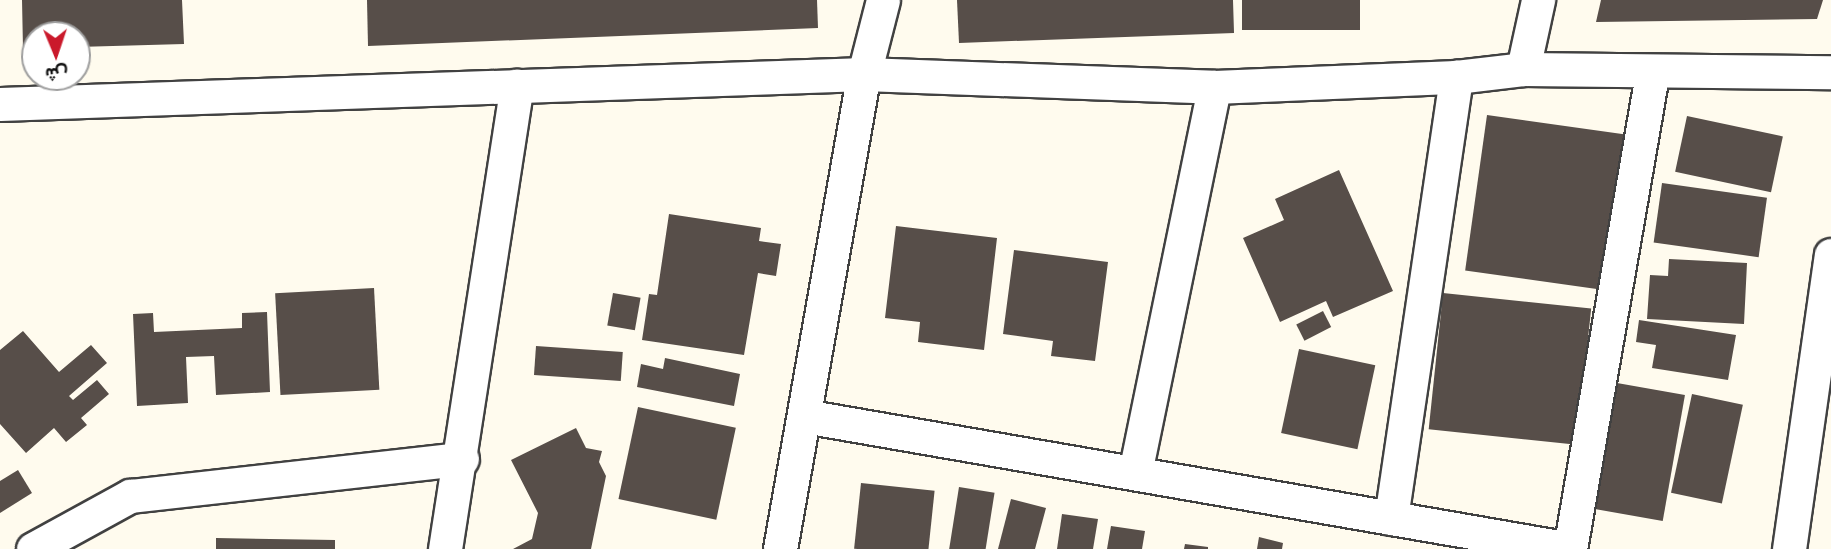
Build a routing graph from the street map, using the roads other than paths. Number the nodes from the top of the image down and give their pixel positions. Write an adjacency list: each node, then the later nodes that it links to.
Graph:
1 (883, 0): 6 (street)
2 (1538, 0): 3 (street)
3 (1523, 69): 4 (street); 7 (street)
4 (1652, 72): 5 (street); 19 (street)
5 (1831, 72)
6 (864, 74): 8 (street); 9 (street); 12 (street)
7 (1456, 77): 9 (street); 15 (street)
8 (517, 86): 10 (street); 13 (street)
9 (1214, 87): 14 (street)
10 (0, 104)
11 (1831, 255): 20 (street)
12 (804, 416): 14 (street); 18 (street)
13 (462, 459): 16 (street); 17 (street)
14 (1135, 473): 15 (street)
15 (1391, 518): 19 (street)
16 (33, 549)
17 (445, 549)
18 (780, 549)
19 (1570, 549)
20 (1789, 549)

